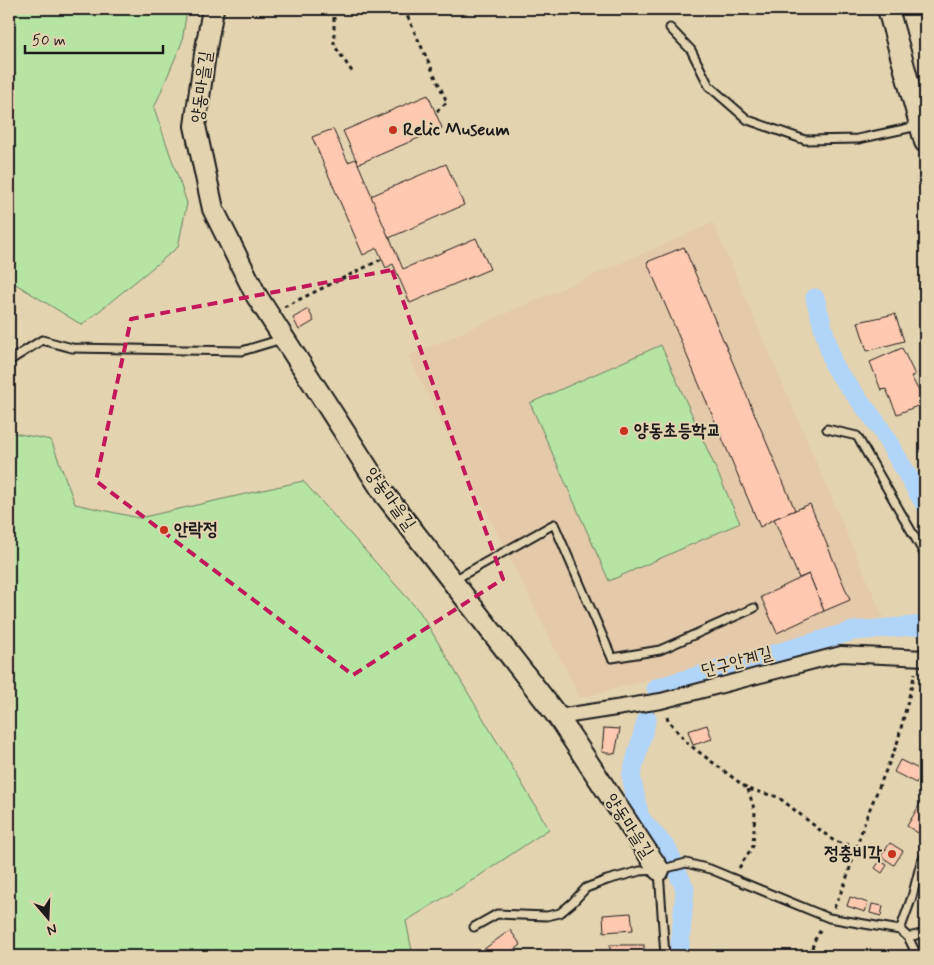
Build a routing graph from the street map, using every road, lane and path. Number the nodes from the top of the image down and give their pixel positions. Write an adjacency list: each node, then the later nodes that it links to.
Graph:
1 (214, 9): 11 (street, 양동마을길)
2 (334, 9): 6 (path)
3 (404, 9): 7 (path)
4 (888, 9): 8 (street)
5 (670, 28): 8 (lane)
6 (353, 73)
7 (436, 113)
8 (923, 134)
9 (382, 259): 10 (path)
10 (279, 309)
11 (284, 339): 12 (lane); 15 (street, 양동마을길)
12 (9, 361)
13 (827, 429): 14 (lane)
14 (925, 555)
15 (452, 582): 16 (lane); 19 (street, 양동마을길)
16 (754, 608)
17 (922, 658): 18 (street, 단구안계길); 21 (path)
18 (661, 701): 19 (street, 단구안계길); 20 (path)
19 (558, 717): 23 (street, 양동마을길)
20 (748, 789): 21 (path); 24 (path)
21 (857, 847): 25 (path)
22 (925, 856): 27 (lane)
23 (660, 870): 24 (lane); 26 (lane); 30 (lane, 양동마을길)
24 (733, 878): 25 (lane)
25 (829, 918): 27 (lane); 31 (path)
26 (474, 927)
27 (900, 930): 29 (lane)
28 (925, 933): 29 (lane)
29 (908, 936): 32 (lane)
30 (665, 956)
31 (810, 956)
32 (916, 956)

